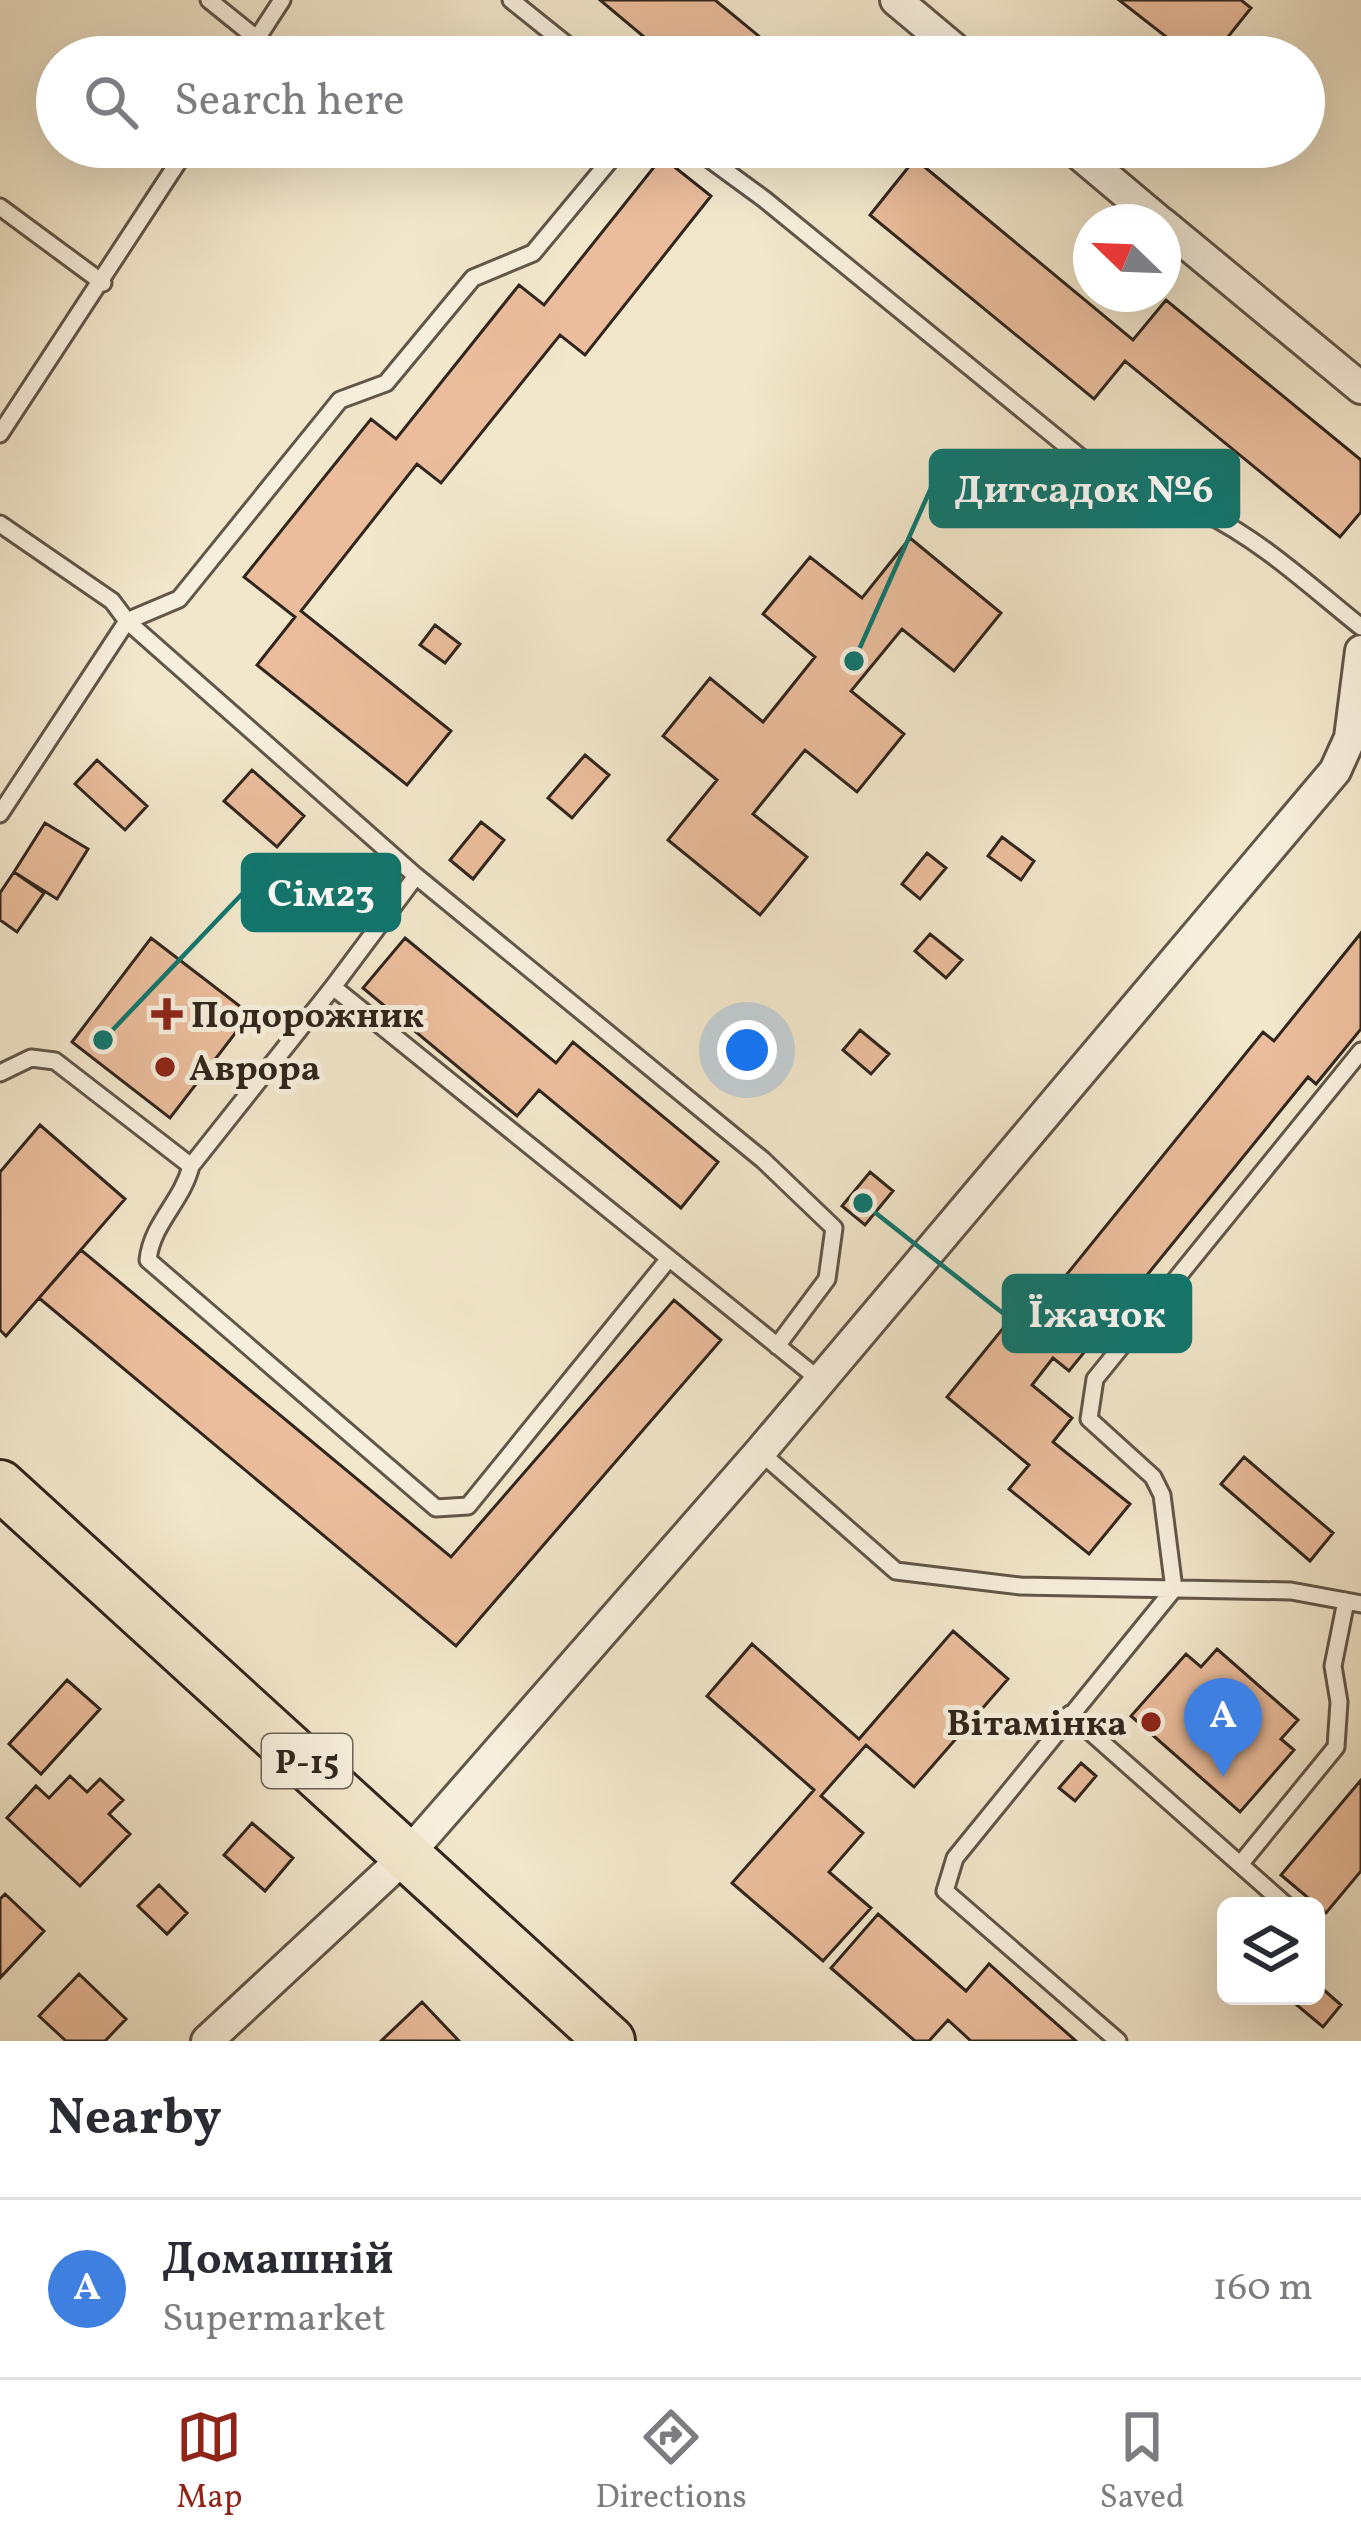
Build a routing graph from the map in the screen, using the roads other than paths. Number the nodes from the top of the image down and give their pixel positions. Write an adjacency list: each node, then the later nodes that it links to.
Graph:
1 (209, 0): 5 (lane)
2 (282, 0): 6 (lane)
3 (511, 0): 7 (lane)
4 (896, 0): 8 (street)
5 (254, 36)
6 (257, 36)
7 (556, 36)
8 (939, 36)
9 (175, 168): 16 (lane)
10 (604, 168): 20 (lane)
11 (722, 168): 21 (lane)
12 (1096, 168): 13 (street)
13 (1139, 204)
14 (0, 207): 16 (lane)
15 (1181, 239): 17 (street)
16 (104, 283): 18 (lane)
17 (1361, 388)
18 (0, 434)
19 (0, 524): 20 (lane)
20 (127, 621): 24 (lane); 25 (lane)
21 (1361, 627)
22 (1361, 651): 23 (street)
23 (1355, 743): 32 (street)
24 (0, 814)
25 (416, 876): 26 (lane); 31 (lane)
26 (333, 987): 29 (lane); 30 (lane)
27 (1361, 1051): 35 (lane)
28 (0, 1073): 29 (lane)
29 (191, 1166): 30 (lane)
30 (667, 1261): 31 (lane)
31 (777, 1346): 32 (lane)
32 (821, 1381): 33 (street)
33 (760, 1452): 35 (lane); 38 (street)
34 (0, 1485): 38 (main road, Р-15)
35 (1174, 1588): 36 (lane); 37 (lane)
36 (1354, 1602): 39 (lane)
37 (1070, 1714): 39 (lane); 43 (lane)
38 (409, 1853): 41 (street); 42 (main road, Р-15)
39 (1243, 1862): 40 (lane)
40 (1277, 1897)
41 (207, 2041)
42 (610, 2041)
43 (1118, 2041)

